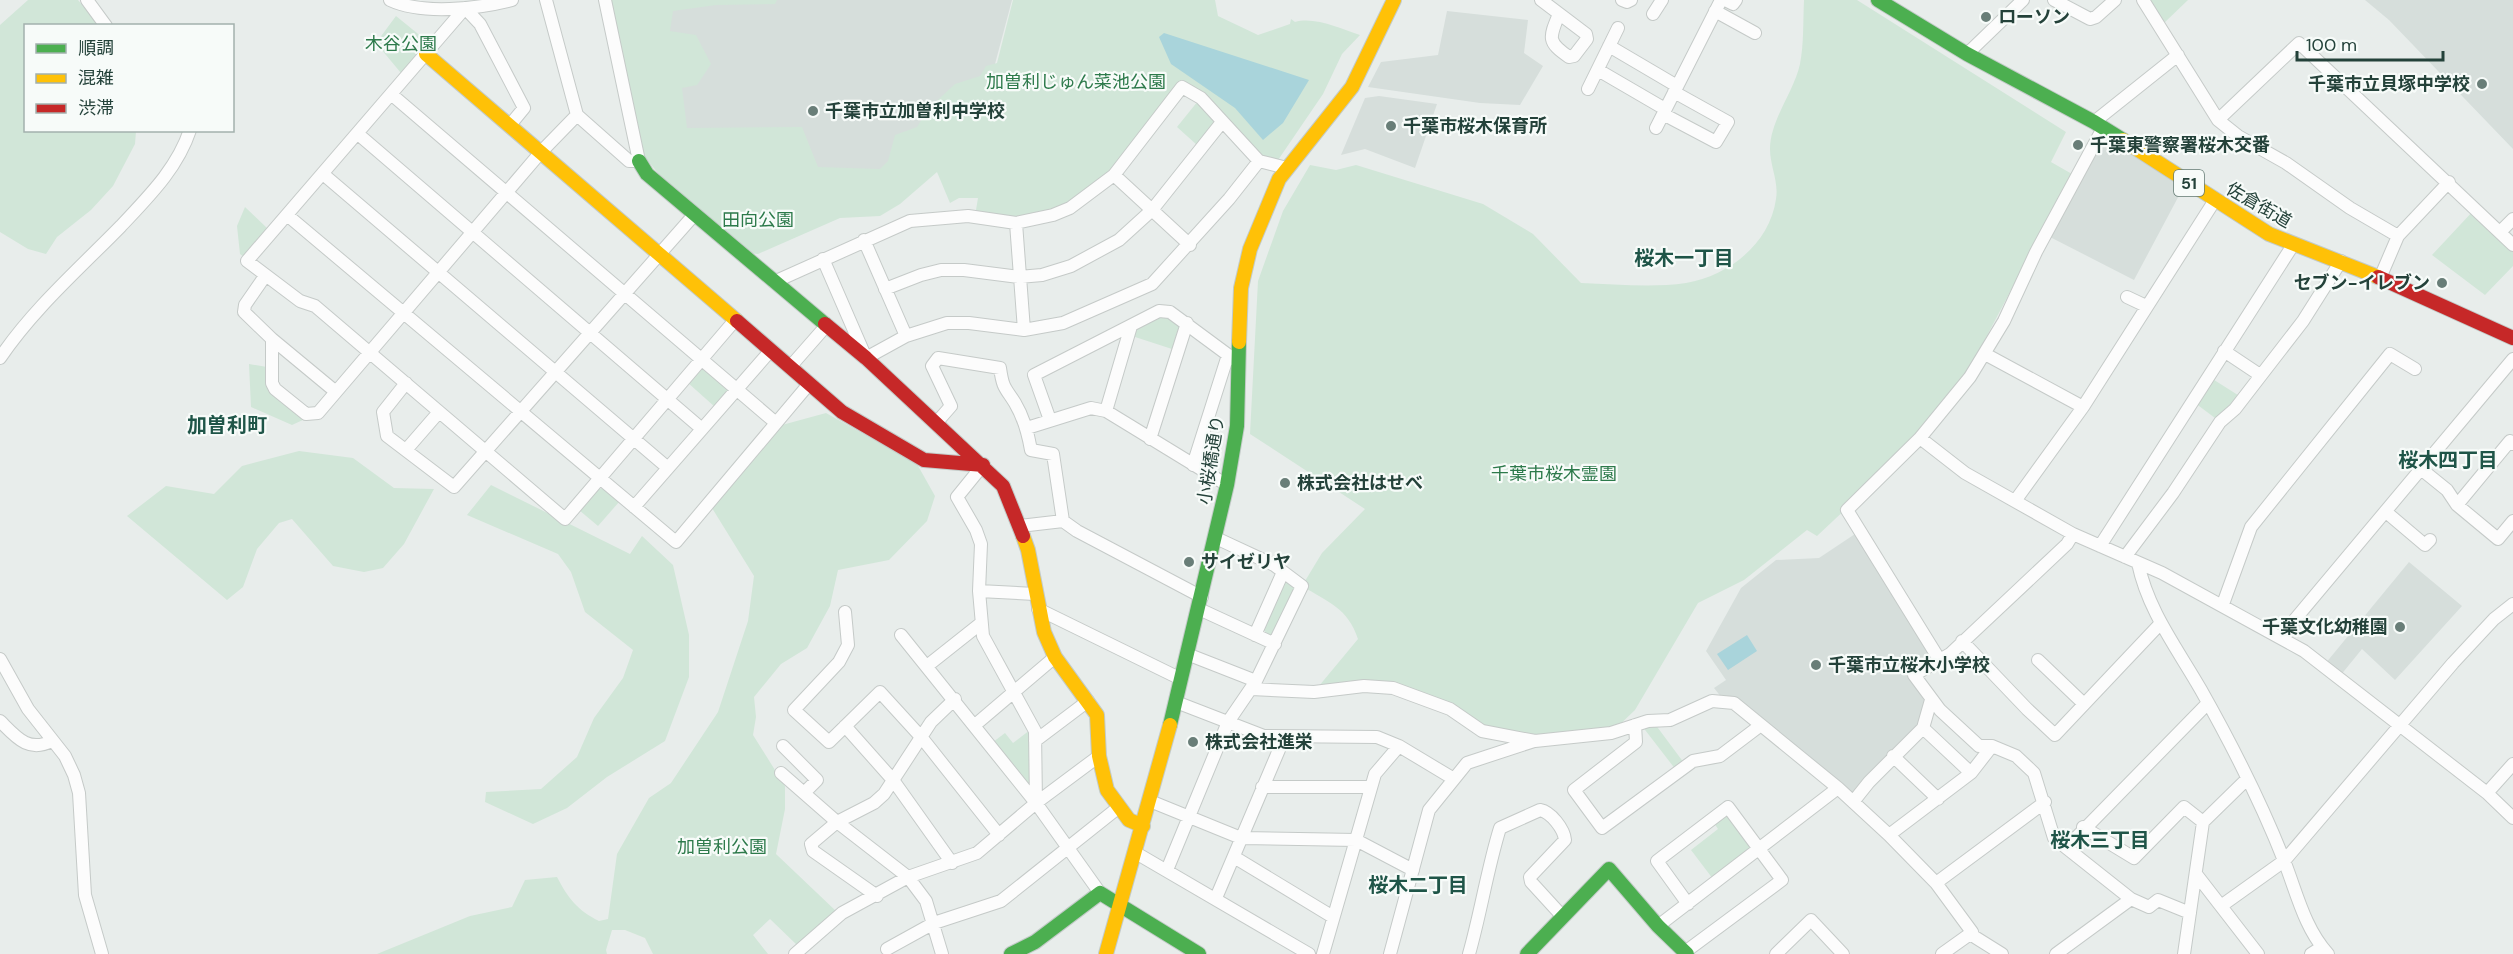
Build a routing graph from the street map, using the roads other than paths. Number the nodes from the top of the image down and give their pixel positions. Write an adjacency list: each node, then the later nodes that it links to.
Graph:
1 (87, 0): 22 (street)
2 (390, 0): 19 (street)
3 (512, 0): 17 (street)
4 (546, 0): 34 (street)
5 (604, 0): 43 (street)
6 (1394, 0): 45 (main road, 小桜橋通り)
7 (1541, 0): 20 (street)
8 (1622, 0): 9 (street)
9 (1631, 0)
10 (1662, 0): 21 (street)
11 (1736, 0): 18 (street)
12 (1878, 0): 27 (main road, 佐倉街道 / 51)
13 (2024, 0): 27 (street)
14 (2054, 0): 15 (street)
15 (2115, 0)
16 (2143, 0): 28 (street)
17 (491, 3): 19 (street)
18 (1720, 4): 24 (street); 31 (street)
19 (465, 8): 26 (street); 37 (street)
20 (1559, 14)
21 (1653, 14)
22 (105, 24)
23 (1618, 28): 25 (street)
24 (1755, 33)
25 (1609, 46): 29 (street); 31 (street)
26 (426, 54): 32 (street); 37 (main road)
27 (1967, 54): 38 (main road, 佐倉街道 / 51)
28 (2178, 55): 35 (street); 38 (street)
29 (1598, 70): 30 (street); 33 (street)
30 (1588, 89)
31 (1676, 89): 33 (street); 33 (street)
32 (391, 94): 41 (street); 49 (street)
33 (1664, 111): 39 (street)
34 (577, 115): 42 (street); 43 (street)
35 (2218, 120): 48 (street); 58 (street)
36 (1222, 122): 44 (street); 47 (street); 51 (street)
37 (510, 125): 42 (main road)
38 (2099, 125): 50 (main road, 佐倉街道 / 51); 88 (street)
39 (1656, 128)
40 (189, 132): 89 (street)
41 (358, 134): 46 (street); 56 (street)
42 (541, 152): 49 (street); 63 (main road)
43 (639, 161): 53 (main road)
44 (1259, 161): 45 (street); 60 (street)
45 (1287, 168): 91 (main road, 小桜橋通り)
46 (322, 174): 52 (street); 66 (street)
47 (1114, 175): 51 (street); 55 (street)
48 (2449, 182): 57 (street); 58 (street)
49 (506, 193): 56 (street); 72 (street)
50 (2215, 200): 61 (main road, 佐倉街道 / 51); 74 (street)
51 (1152, 210): 60 (street); 68 (street)
52 (287, 215): 67 (street); 75 (street)
53 (694, 215): 63 (street); 70 (main road)
54 (2513, 219): 57 (street)
55 (1016, 223): 59 (street); 68 (street)
56 (472, 232): 66 (street); 81 (street)
57 (2500, 232): 62 (street)
58 (2398, 236): 69 (street)
59 (864, 240): 64 (street); 71 (street)
60 (1190, 245): 80 (street)
61 (2293, 245): 65 (main road, 佐倉街道 / 51); 86 (street)
62 (2513, 245)
63 (659, 253): 72 (street); 76 (main road)
64 (823, 259): 70 (street); 90 (street)
65 (2342, 261): 69 (main road, 佐倉街道 / 51); 97 (street)
66 (438, 272): 75 (street); 96 (street)
67 (265, 276): 84 (street); 87 (street)
68 (1018, 277): 71 (street); 80 (street)
69 (2380, 279): 83 (main road, 佐倉街道 / 51)
70 (774, 282): 78 (main road)
71 (885, 289): 82 (street)
72 (624, 293): 81 (street); 93 (street)
73 (2127, 297): 74 (street)
74 (2146, 306): 103 (street)
75 (403, 312): 87 (street); 106 (street)
76 (736, 319): 85 (main road); 93 (street)
77 (1187, 323): 79 (street); 91 (street); 114 (street)
78 (826, 326): 90 (main road); 94 (street)
79 (1131, 326): 104 (street); 107 (street)
80 (1024, 330): 82 (street)
81 (589, 333): 96 (street); 102 (street)
82 (906, 336): 90 (street)
83 (2513, 338)
84 (272, 339): 101 (street); 101 (street)
85 (771, 350): 94 (main road); 100 (street)
86 (2224, 351): 97 (street); 134 (street)
87 (369, 352): 98 (street); 101 (street)
88 (1985, 354): 103 (street); 113 (street)
89 (0, 358)
90 (866, 358): 108 (main road)
91 (1233, 359): 119 (street); 123 (main road, 小桜橋通り)
92 (2513, 359): 121 (street)
93 (701, 360): 100 (street); 102 (street)
94 (790, 367): 99 (main road)
95 (2415, 369): 141 (street)
96 (556, 372): 106 (street); 112 (street)
97 (2260, 375): 135 (street)
98 (406, 383): 105 (street); 116 (street)
99 (809, 384): 109 (street); 118 (main road)
100 (736, 390): 109 (street); 111 (street)
101 (336, 392)
102 (667, 400): 111 (street); 112 (street)
103 (2083, 407): 124 (street)
104 (1106, 411): 107 (street); 114 (street)
105 (440, 412): 116 (street); 117 (street)
106 (522, 412): 117 (street); 122 (street)
107 (1050, 420): 110 (street)
108 (937, 422): 110 (street); 118 (main road)
109 (776, 423): 126 (street)
110 (1027, 428): 128 (street)
111 (702, 429): 120 (street)
112 (634, 438): 120 (street); 122 (street)
113 (1920, 438): 124 (street); 155 (street)
114 (1150, 439): 119 (street)
115 (2513, 444): 125 (street)
116 (406, 450): 117 (street)
117 (487, 453): 122 (street)
118 (983, 465): 130 (main road); 138 (street)
119 (1193, 465): 123 (street)
120 (668, 468): 126 (street)
121 (2421, 469): 125 (street); 127 (street)
122 (600, 478): 126 (street)
123 (1227, 485): 132 (main road, 小桜橋通り)
124 (2015, 501): 131 (street)
125 (2457, 505): 129 (street)
126 (634, 507)
127 (2386, 512): 133 (street); 149 (street)
128 (1063, 521): 130 (street); 140 (street)
129 (2513, 521)
130 (1020, 526): 139 (main road)
131 (2073, 534): 134 (street); 150 (street)
132 (1216, 538): 137 (street); 140 (main road, 小桜橋通り)
133 (2425, 545)
134 (2100, 546): 135 (street)
135 (2125, 557): 136 (street)
136 (2138, 563): 141 (street); 146 (street)
137 (1283, 572): 148 (street); 151 (street)
138 (979, 591): 139 (street); 145 (street)
139 (1035, 594): 143 (main road)
140 (1200, 603): 148 (street); 152 (main road, 小桜橋通り)
141 (2223, 604): 149 (street)
142 (2513, 604): 172 (street)
143 (1038, 609): 153 (main road); 158 (street)
144 (845, 612): 173 (street)
145 (980, 624): 157 (street); 160 (street)
146 (2160, 624): 165 (street); 166 (street)
147 (901, 635): 157 (street)
148 (1256, 635): 151 (street)
149 (2281, 636): 172 (street)
150 (1962, 641): 155 (street); 166 (street)
151 (1275, 644): 159 (street)
152 (1187, 654): 158 (main road, 小桜橋通り); 159 (street)
153 (1055, 657): 160 (street); 163 (main road)
154 (0, 659): 177 (street)
155 (1939, 659): 162 (street)
156 (2038, 660): 166 (street)
157 (927, 666): 161 (street)
158 (1181, 679): 164 (main road, 小桜橋通り)
159 (1253, 685): 168 (street); 179 (street)
160 (1014, 693): 169 (street); 178 (street)
161 (955, 699): 169 (street); 175 (street)
162 (1931, 700): 174 (street); 182 (street)
163 (1088, 701): 178 (street); 183 (main road)
164 (1176, 702): 168 (street); 197 (main road, 小桜橋通り)
165 (2208, 703): 188 (street); 207 (street)
166 (2084, 704)
167 (0, 721): 177 (street)
168 (1228, 722): 176 (street); 202 (street)
169 (975, 724): 200 (street)
170 (1635, 725): 171 (street); 171 (street); 179 (street)
171 (1761, 725): 193 (street)
172 (2400, 725): 195 (street); 217 (street)
173 (845, 726): 175 (street); 190 (street)
174 (1923, 728): 184 (street); 187 (street)
175 (922, 738): 190 (street); 208 (street)
176 (1284, 738): 181 (street); 191 (street)
177 (52, 741): 240 (street)
178 (1035, 741): 200 (street)
179 (1535, 741): 189 (street)
180 (783, 746): 194 (street)
181 (1399, 746): 189 (street); 192 (street)
182 (1992, 746): 187 (street); 199 (street)
183 (1099, 756): 200 (street); 201 (main road)
184 (1893, 756): 196 (street); 198 (street)
185 (2513, 764): 195 (street)
186 (781, 773): 194 (street)
187 (1971, 773): 196 (street)
188 (2247, 778): 205 (street); 217 (street)
189 (1454, 779): 220 (street)
190 (893, 780): 204 (street); 218 (street)
191 (1262, 787): 192 (street); 210 (street)
192 (1371, 788): 211 (street)
193 (1838, 788): 198 (street); 214 (street)
194 (804, 793): 204 (street)
195 (2487, 793): 203 (street)
196 (1938, 799): 209 (street)
197 (1150, 801): 202 (street); 206 (main road, 小桜橋通り)
198 (1853, 802): 209 (street)
199 (2045, 802): 213 (street); 223 (street)
200 (1036, 803): 208 (street); 212 (street)
201 (1119, 807): 206 (main road); 212 (street)
202 (1189, 817): 210 (street); 219 (street)
203 (2513, 818)
204 (837, 822): 222 (street); 225 (street)
205 (2203, 822): 207 (street); 221 (street)
206 (1143, 826): 215 (main road, 小桜橋通り)
207 (2083, 827): 213 (street)
208 (999, 835): 218 (street)
209 (1889, 835): 223 (street)
210 (1241, 838): 211 (street); 216 (street)
211 (1356, 840): 220 (street); 232 (street)
212 (1068, 846): 224 (street); 234 (street)
213 (2067, 847): 227 (street)
214 (1760, 849): 228 (street); 228 (street); 239 (street)
215 (1136, 853): 219 (street); 229 (main road, 小桜橋通り)
216 (1234, 857): 226 (street); 232 (street)
217 (2284, 861): 230 (street); 238 (street)
218 (952, 862): 222 (street)
219 (1167, 870): 226 (street)
220 (1413, 870): 248 (street)
221 (2196, 874): 230 (street); 231 (street)
222 (908, 877): 225 (street); 234 (street)
223 (1936, 883): 236 (street)
224 (1100, 893): 229 (main road); 243 (main road)
225 (877, 896): 241 (street)
226 (1216, 898): 246 (street)
227 (2131, 899): 231 (street); 255 (street)
228 (1688, 904): 235 (street)
229 (1120, 906): 244 (main road, 小桜橋通り); 245 (main road)
230 (2221, 906): 257 (street)
231 (2190, 913): 256 (street)
232 (1333, 917): 247 (street)
233 (1563, 917): 235 (main road); 249 (street); 250 (main road)
234 (934, 923): 237 (street); 242 (street)
235 (1658, 926): 239 (main road)
236 (1970, 934): 253 (street); 254 (street)
237 (887, 949)
238 (2320, 952)
239 (1686, 953)
240 (102, 954)
241 (795, 954)
242 (942, 954)
243 (1011, 954)
244 (1106, 954)
245 (1199, 954)
246 (1309, 954)
247 (1323, 954)
248 (1390, 954)
249 (1469, 954)
250 (1527, 954)
251 (1776, 954): 252 (street)
252 (1843, 954)
253 (1942, 954)
254 (2002, 954)
255 (2056, 954)
256 (2184, 954)
257 (2258, 954)

